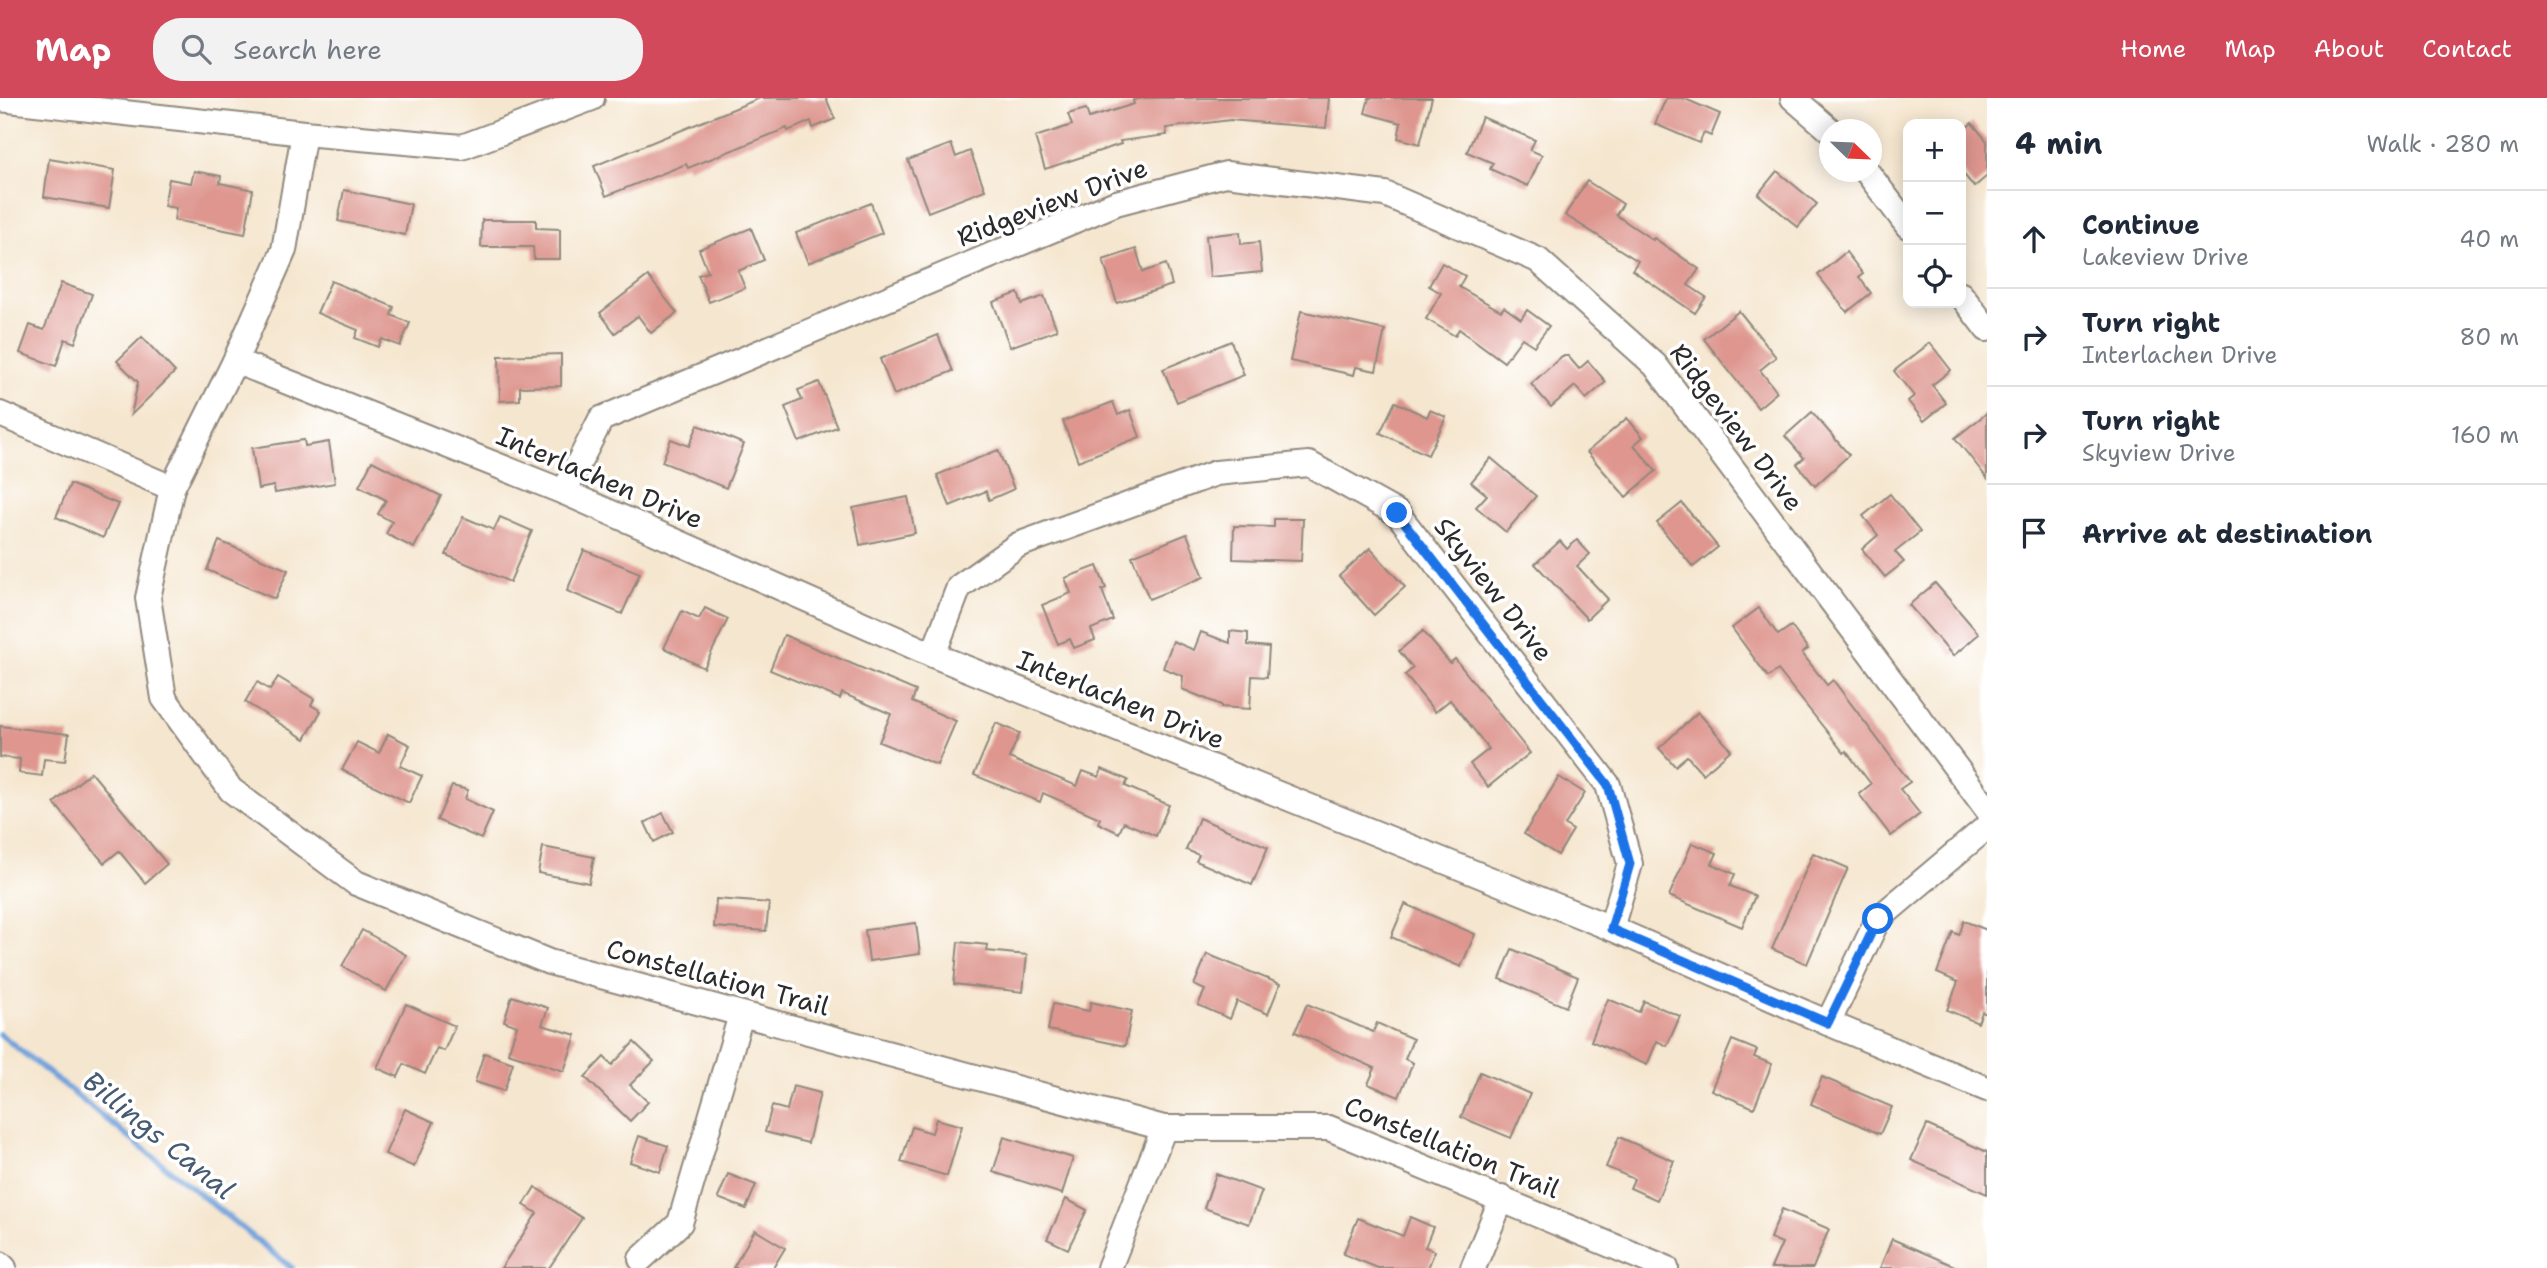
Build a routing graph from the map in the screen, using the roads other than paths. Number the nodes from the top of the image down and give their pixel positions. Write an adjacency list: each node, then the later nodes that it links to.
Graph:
1 (592, 98): 5 (street)
2 (1793, 98): 4 (street)
3 (0, 99): 5 (street)
4 (1819, 120)
5 (304, 133): 10 (street, Constellation Trail)
6 (1875, 182): 7 (street)
7 (1903, 219)
8 (1966, 302): 9 (street)
9 (1987, 329)
10 (235, 361): 12 (street, Constellation Trail); 13 (street, Interlachen Drive)
11 (0, 414): 12 (street)
12 (172, 488): 18 (street, Constellation Trail)
13 (564, 492): 14 (street, Interlachen Drive); 15 (street, Ridgeview Drive)
14 (933, 654): 17 (street, Interlachen Drive); 17 (street, Skyview Drive)
15 (1987, 809)
16 (1987, 827): 19 (street)
17 (1611, 929): 19 (street, Interlachen Drive)
18 (741, 1015): 21 (street, Constellation Trail); 23 (street)
19 (1828, 1023): 20 (street, Interlachen Drive)
20 (1987, 1089)
21 (1164, 1128): 22 (street, Constellation Trail); 26 (street)
22 (1502, 1198): 27 (street); 28 (street, Constellation Trail)
23 (641, 1259)
24 (0, 1264): 25 (street)
25 (4, 1268)
26 (1109, 1268)
27 (1473, 1268)
28 (1666, 1268)

